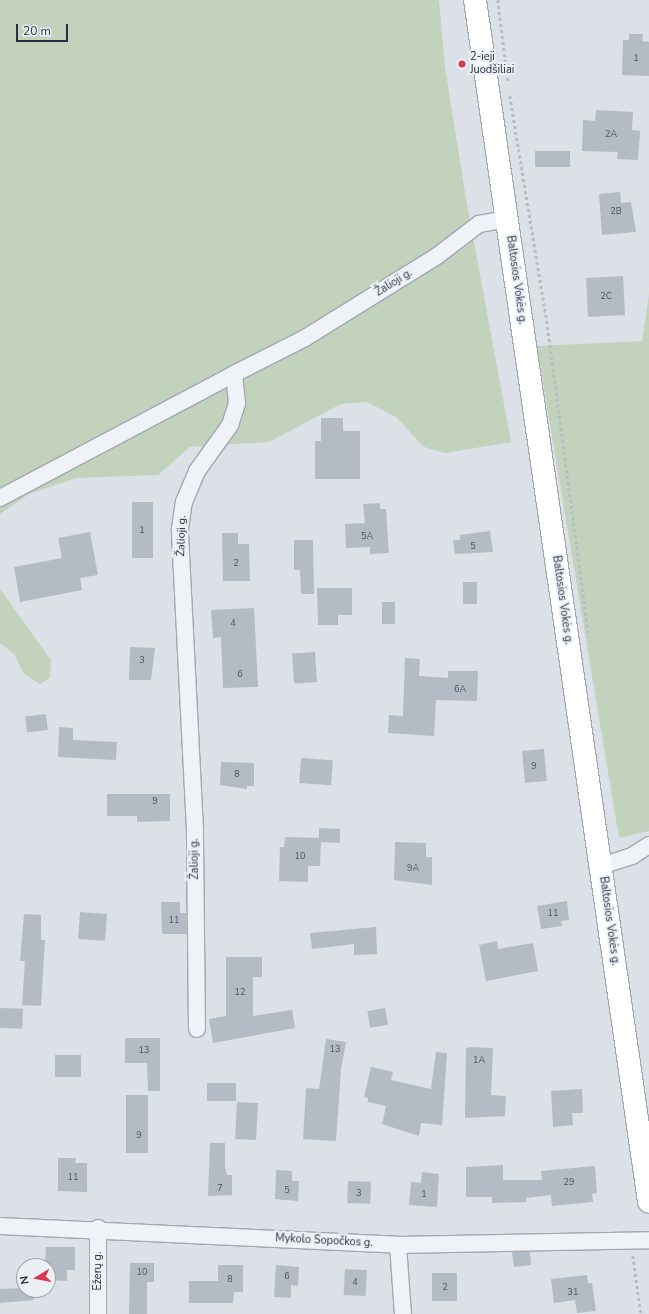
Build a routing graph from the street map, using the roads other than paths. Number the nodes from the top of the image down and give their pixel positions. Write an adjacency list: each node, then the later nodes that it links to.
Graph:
1 (475, 0): 2 (main road, Baltosios Vokės g.)
2 (507, 219): 3 (street, Žalioji g.); 6 (main road, Baltosios Vokės g.)
3 (234, 374): 4 (street); 7 (street, Žalioji g.)
4 (0, 498)
5 (649, 845): 6 (street)
6 (601, 866): 8 (main road, Baltosios Vokės g.)
7 (196, 1029)
8 (649, 1201)
9 (0, 1226): 10 (street, Mykolo Sopočkos g.)
10 (98, 1228): 12 (street, Mykolo Sopočkos g.); 13 (street, Ežerų g.)
11 (649, 1240): 12 (street, Mykolo Sopočkos g.)
12 (398, 1245): 14 (street)
13 (98, 1314)
14 (403, 1314)

